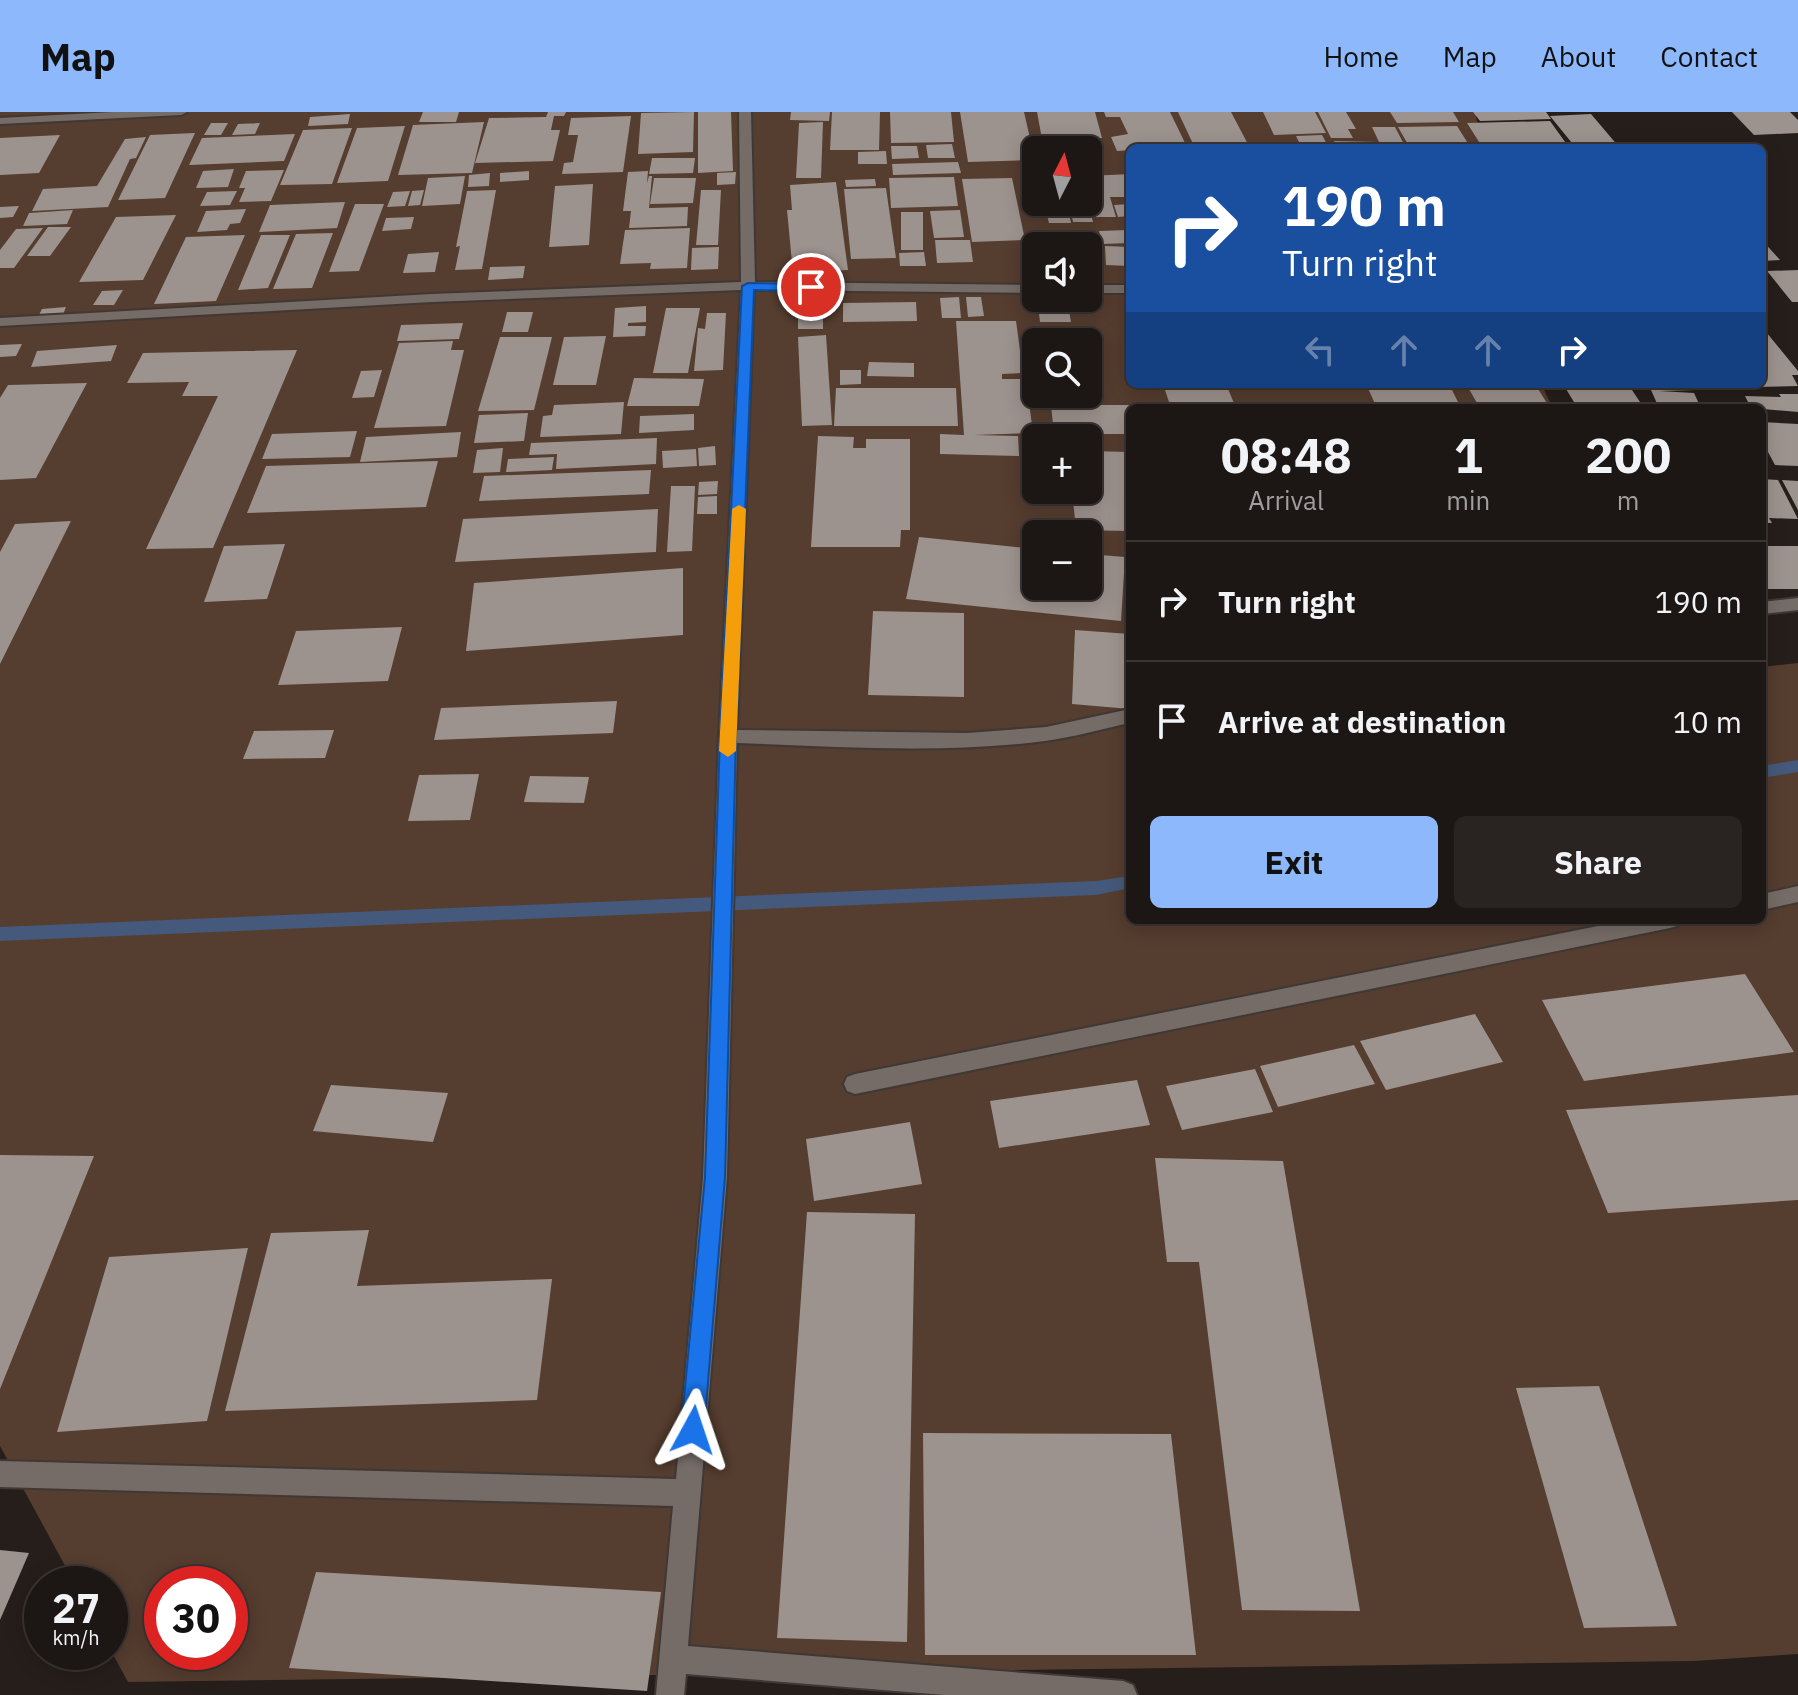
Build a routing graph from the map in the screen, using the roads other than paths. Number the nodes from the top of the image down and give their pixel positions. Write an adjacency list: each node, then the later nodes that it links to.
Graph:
1 (181, 112): 3 (street)
2 (745, 112): 4 (street)
3 (0, 121)
4 (748, 286): 5 (street); 8 (street); 12 (street)
5 (1022, 289)
6 (1102, 289): 7 (street)
7 (1126, 289)
8 (0, 322)
9 (1798, 604): 10 (street)
10 (1766, 608)
11 (1126, 717): 12 (street)
12 (728, 745): 18 (street)
13 (1798, 894): 14 (street)
14 (1766, 901)
15 (1650, 924): 16 (street)
16 (855, 1084)
17 (0, 1474): 18 (street)
18 (687, 1493): 19 (street)
19 (674, 1659): 20 (street); 21 (street)
20 (670, 1695)
21 (1123, 1695)

